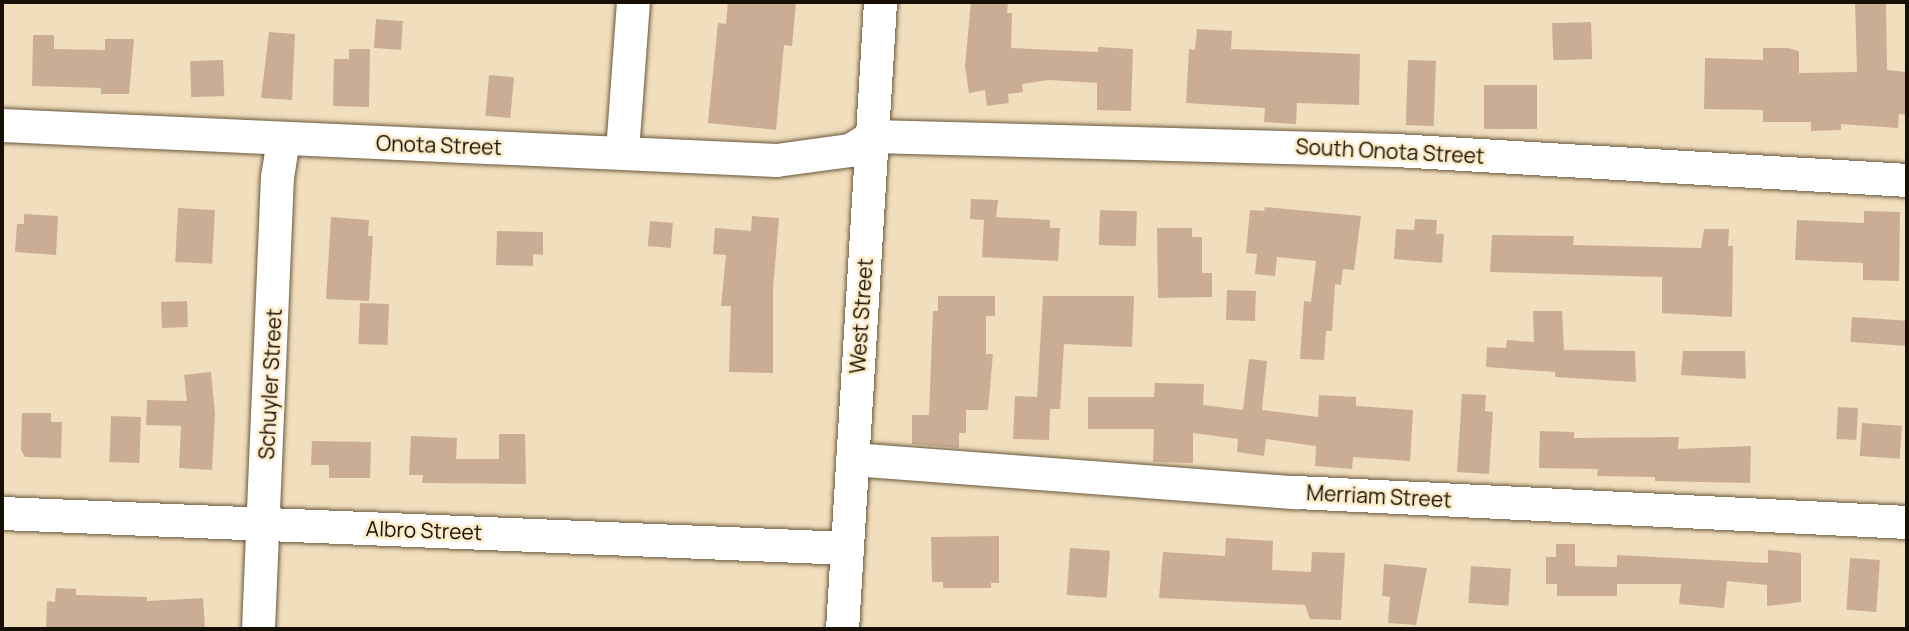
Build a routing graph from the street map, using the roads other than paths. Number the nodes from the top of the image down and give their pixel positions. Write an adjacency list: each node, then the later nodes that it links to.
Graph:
1 (633, 2): 6 (street)
2 (880, 2): 4 (street, West Street)
3 (2, 125): 5 (street, Onota Street)
4 (872, 136): 6 (street, Onota Street); 7 (street, South Onota Street); 8 (street, West Street)
5 (283, 139): 6 (street, Onota Street); 11 (street, Schuyler Street)
6 (622, 151)
7 (1907, 180)
8 (852, 459): 10 (street, Merriam Street); 12 (street, West Street)
9 (2, 513): 11 (street, Albro Street)
10 (1907, 522)
11 (264, 525): 12 (street, Albro Street); 13 (street, Schuyler Street)
12 (847, 548): 14 (street, West Street)
13 (258, 629)
14 (842, 629)

